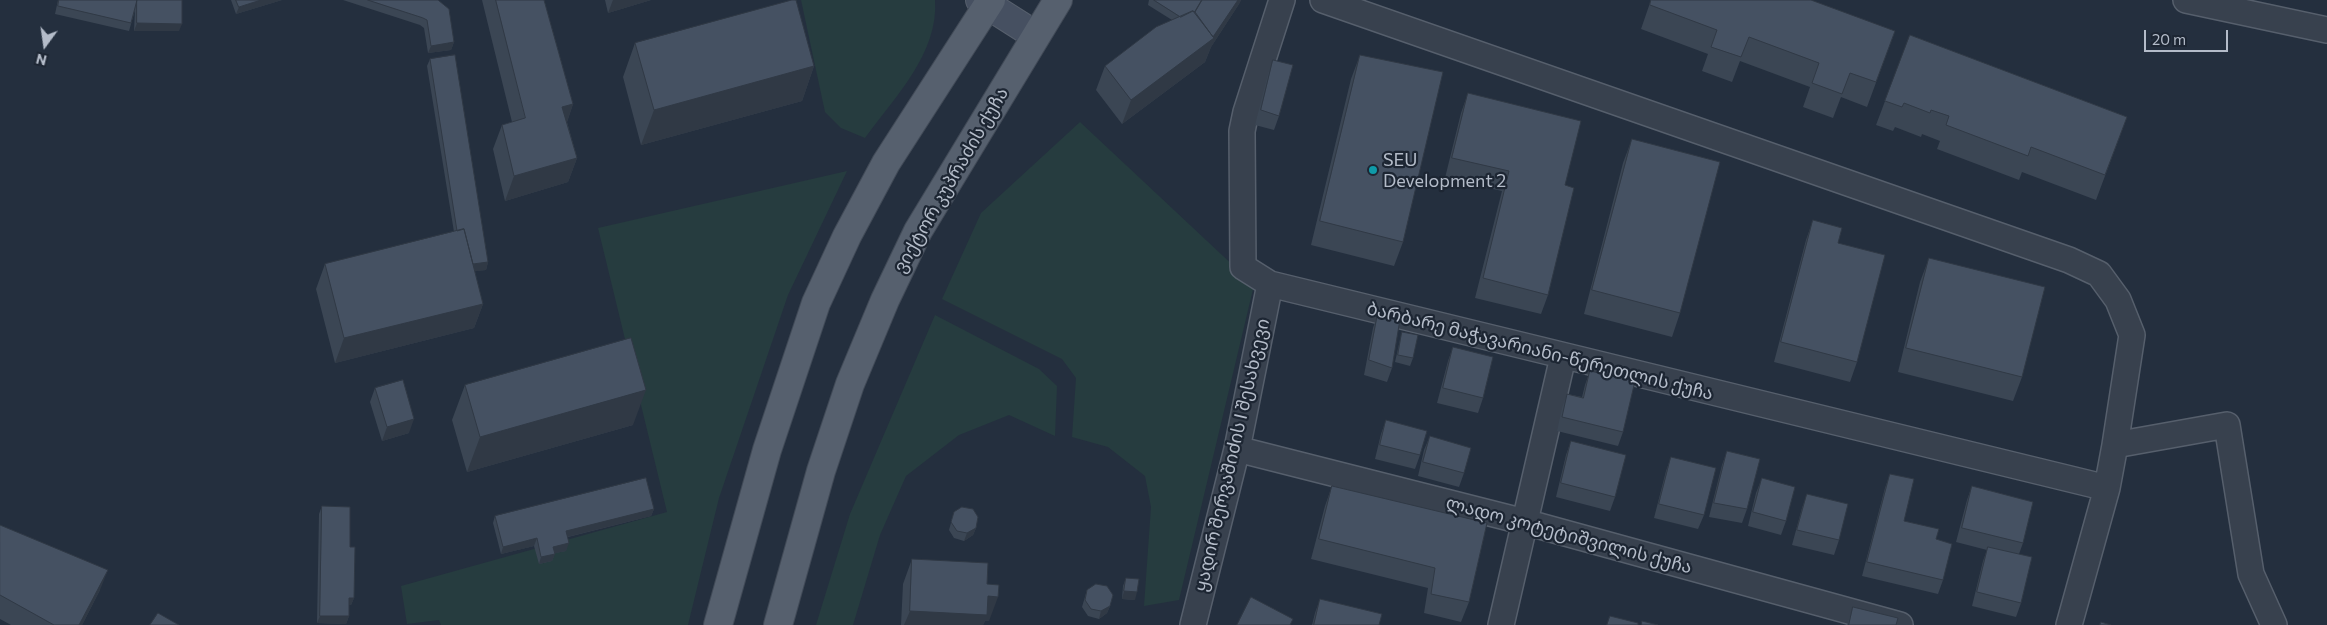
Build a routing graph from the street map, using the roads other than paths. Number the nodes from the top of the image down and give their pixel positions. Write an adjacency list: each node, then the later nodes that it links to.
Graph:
1 (1058, 0): 7 (main road, ვიქტორ კუპრაძის ქუჩა)
2 (1282, 0): 8 (street, ბარბარე მაჭავარიანი-წერეთლის ქუჩა)
3 (1323, 0): 10 (street)
4 (2186, 0): 6 (street)
5 (986, 2): 7 (street); 14 (main road)
6 (2327, 30)
7 (1035, 35): 15 (main road, ვიქტორ კუპრაძის ქუჩა)
8 (1270, 284): 9 (street, ბარბარე მაჭავარიანი-წერეთლის ქუჩა); 11 (street, ყადირ შერვაშიძის I შესახვევი)
9 (1563, 357): 12 (street, ბარბარე მაჭავარიანი-წერეთლის ქუჩა); 13 (street)
10 (2115, 445): 12 (street); 20 (street)
11 (1237, 449): 13 (street, ლადო კოტეტიშვილის ქუჩა); 16 (street, ყადირ შერვაშიძის I შესახვევი)
12 (2107, 488): 19 (street)
13 (1525, 522): 17 (street); 18 (street, ლადო კოტეტიშვილის ქუჩა)
14 (718, 625)
15 (778, 625)
16 (1193, 625)
17 (1501, 625)
18 (1900, 625)
19 (2069, 625)
20 (2274, 625)

